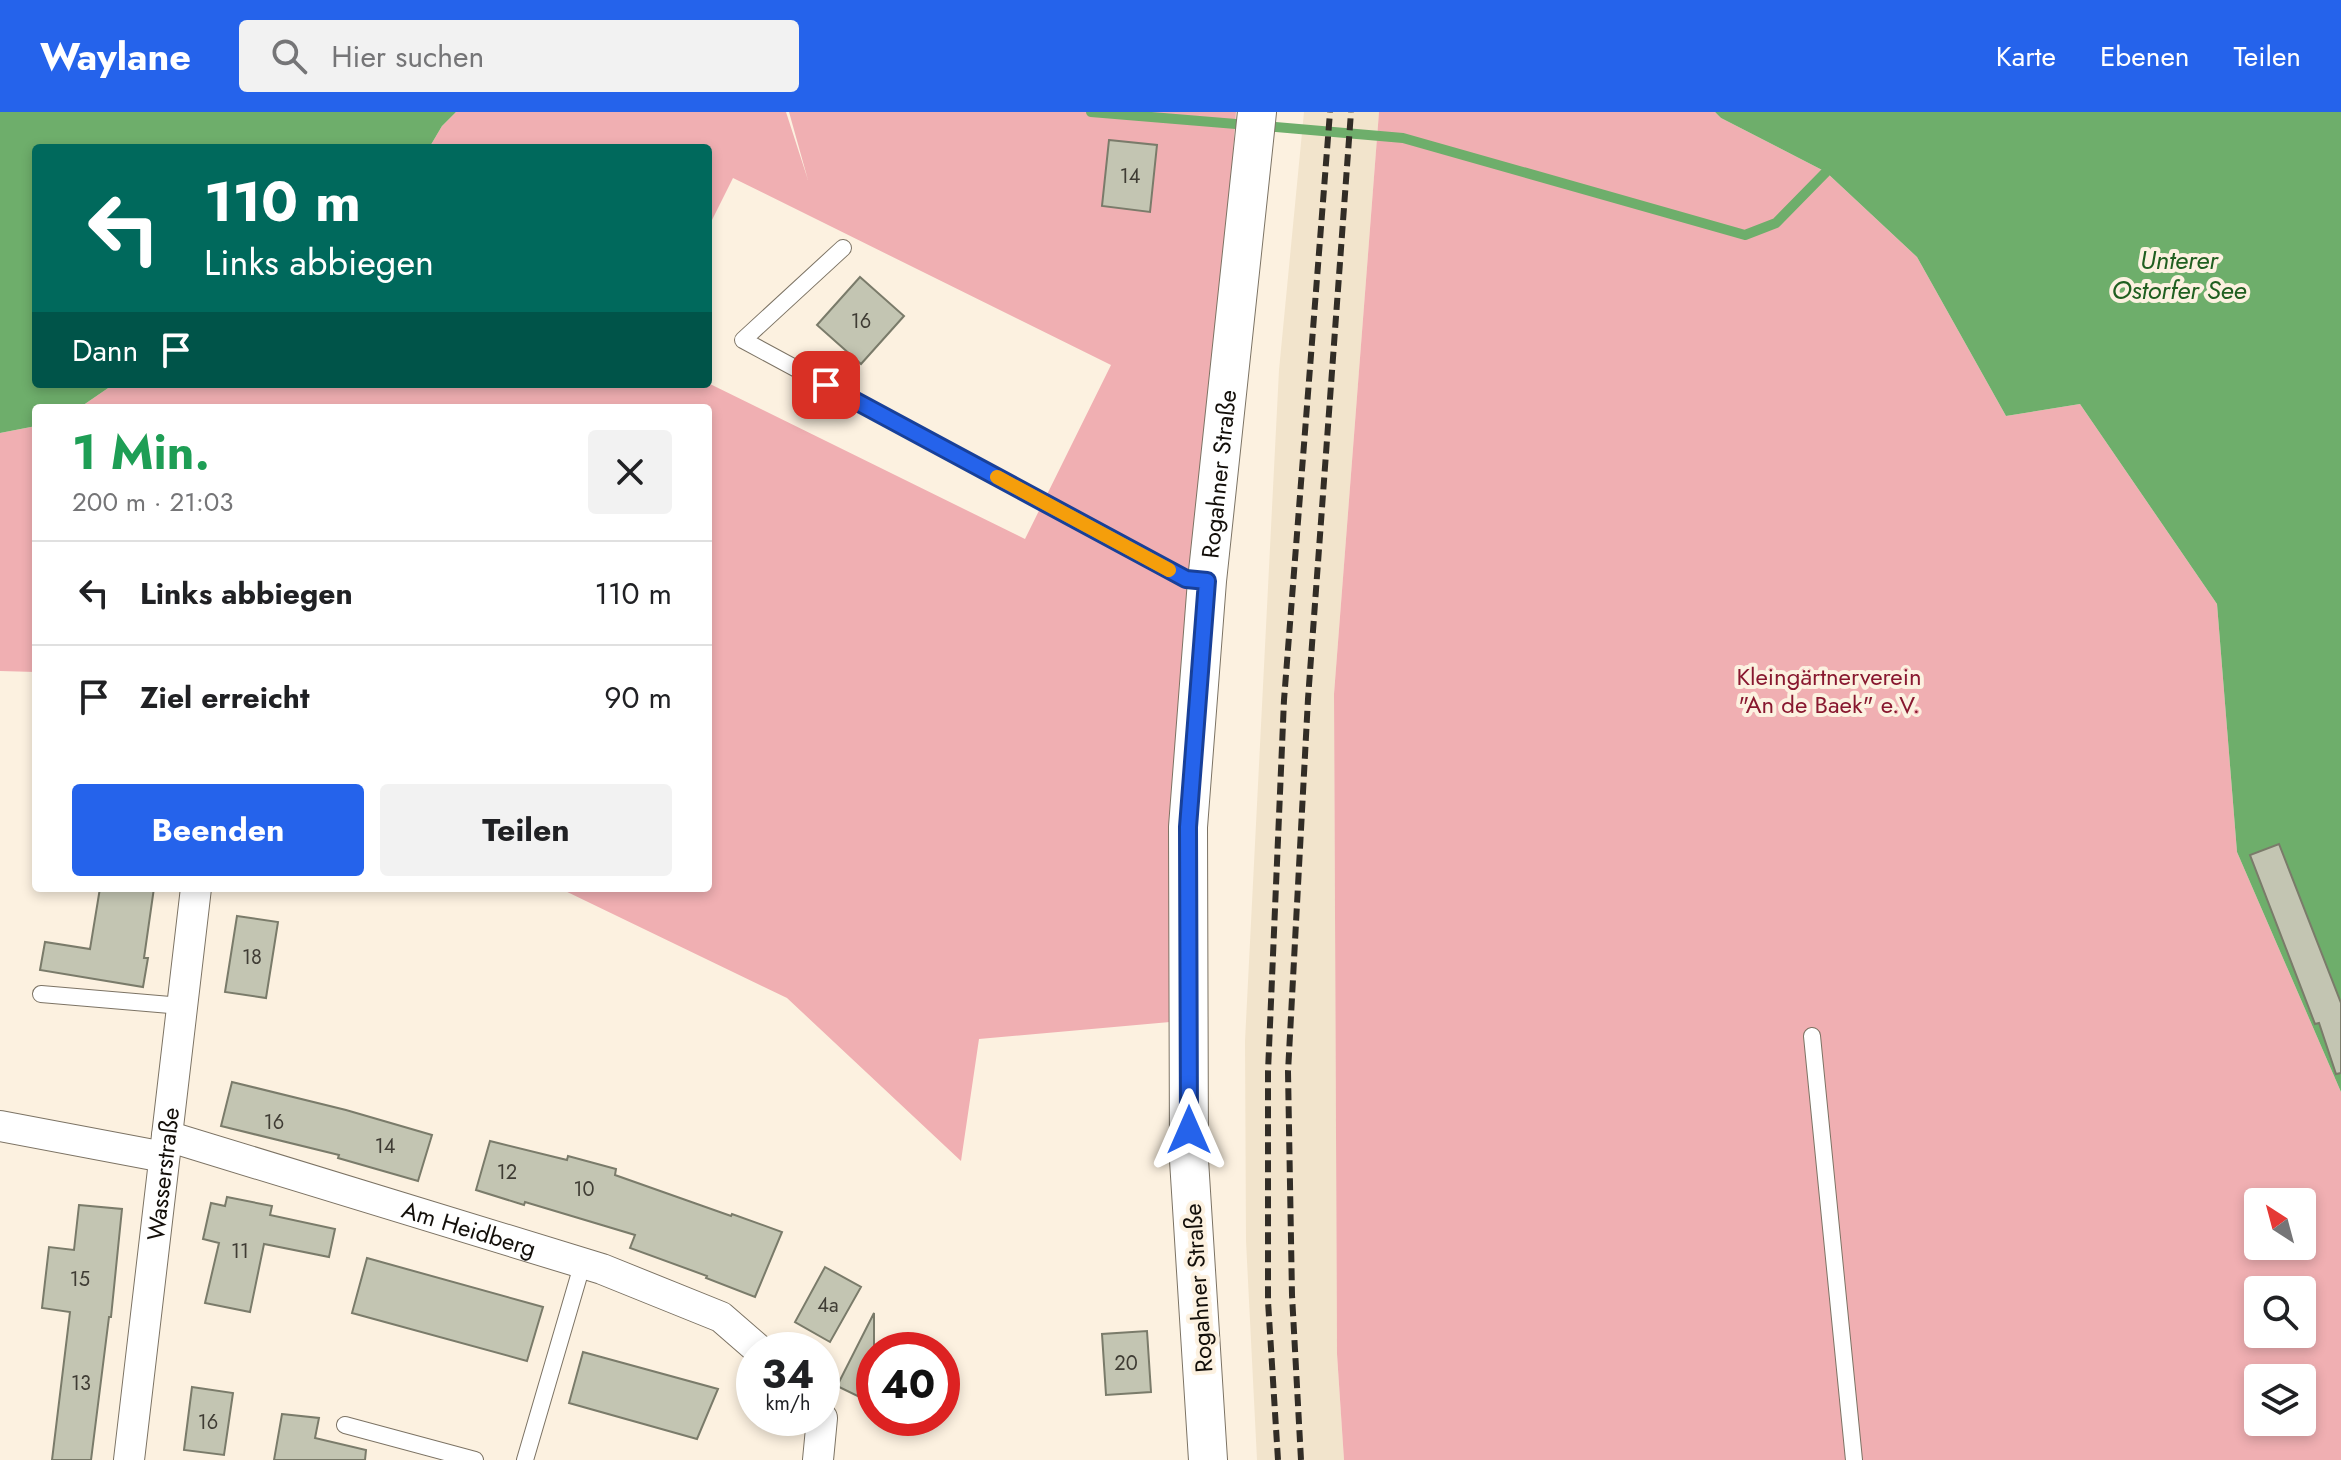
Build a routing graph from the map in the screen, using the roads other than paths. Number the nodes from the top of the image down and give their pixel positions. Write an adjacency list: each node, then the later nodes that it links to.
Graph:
1 (1257, 112): 3 (street, Rogahner Straße)
2 (843, 248): 3 (lane)
3 (1207, 581): 18 (street, Rogahner Straße)
4 (196, 892): 6 (street, Wasserstraße)
5 (41, 994): 6 (lane)
6 (182, 1006): 9 (street, Wasserstraße)
7 (1812, 1036): 19 (lane)
8 (0, 1126): 9 (street, Am Heidberg)
9 (165, 1146): 10 (street, Am Heidberg); 14 (street, Wasserstraße)
10 (583, 1262): 11 (street, Am Heidberg); 16 (lane)
11 (738, 1332)
12 (345, 1425): 15 (lane)
13 (820, 1436): 17 (street)
14 (129, 1460)
15 (475, 1460)
16 (525, 1460)
17 (818, 1460)
18 (1208, 1460)
19 (1854, 1460)

